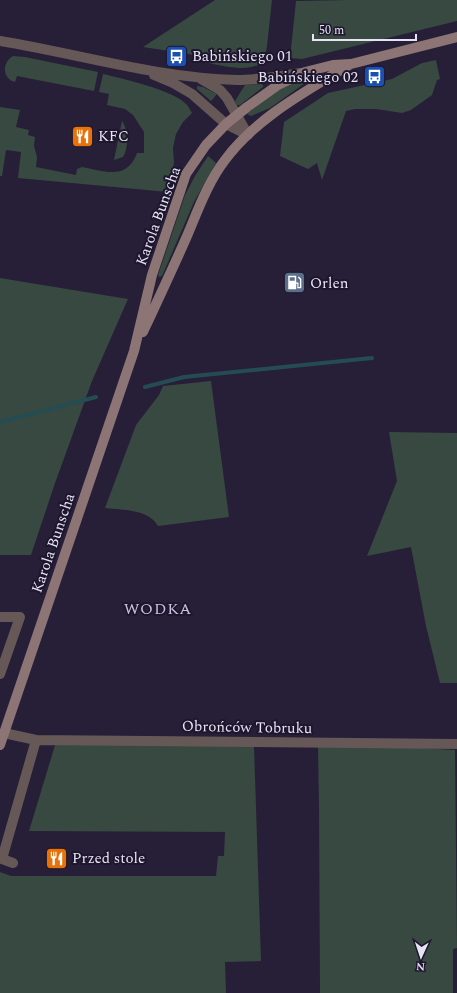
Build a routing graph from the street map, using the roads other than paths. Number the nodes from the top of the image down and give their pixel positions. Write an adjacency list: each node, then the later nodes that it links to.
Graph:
1 (457, 37): 3 (main road)
2 (0, 41): 4 (street)
3 (351, 64): 5 (main road, Karola Bunscha); 9 (main road, Karola Bunscha)
4 (145, 71): 6 (street); 8 (street)
5 (305, 72): 6 (street); 7 (main road, Karola Bunscha)
6 (200, 78): 7 (street)
7 (236, 115): 8 (main road, Karola Bunscha); 9 (street)
8 (226, 124): 9 (street); 10 (main road, Karola Bunscha)
9 (248, 134): 10 (main road, Karola Bunscha)
10 (134, 351): 13 (main road, Karola Bunscha)
11 (0, 617): 12 (street)
12 (0, 674)
13 (4, 733): 14 (street, Obrońców Tobruku); 16 (main road, Karola Bunscha)
14 (36, 740): 15 (street, Obrońców Tobruku); 17 (street)
15 (457, 744)
16 (0, 745)
17 (13, 863)

